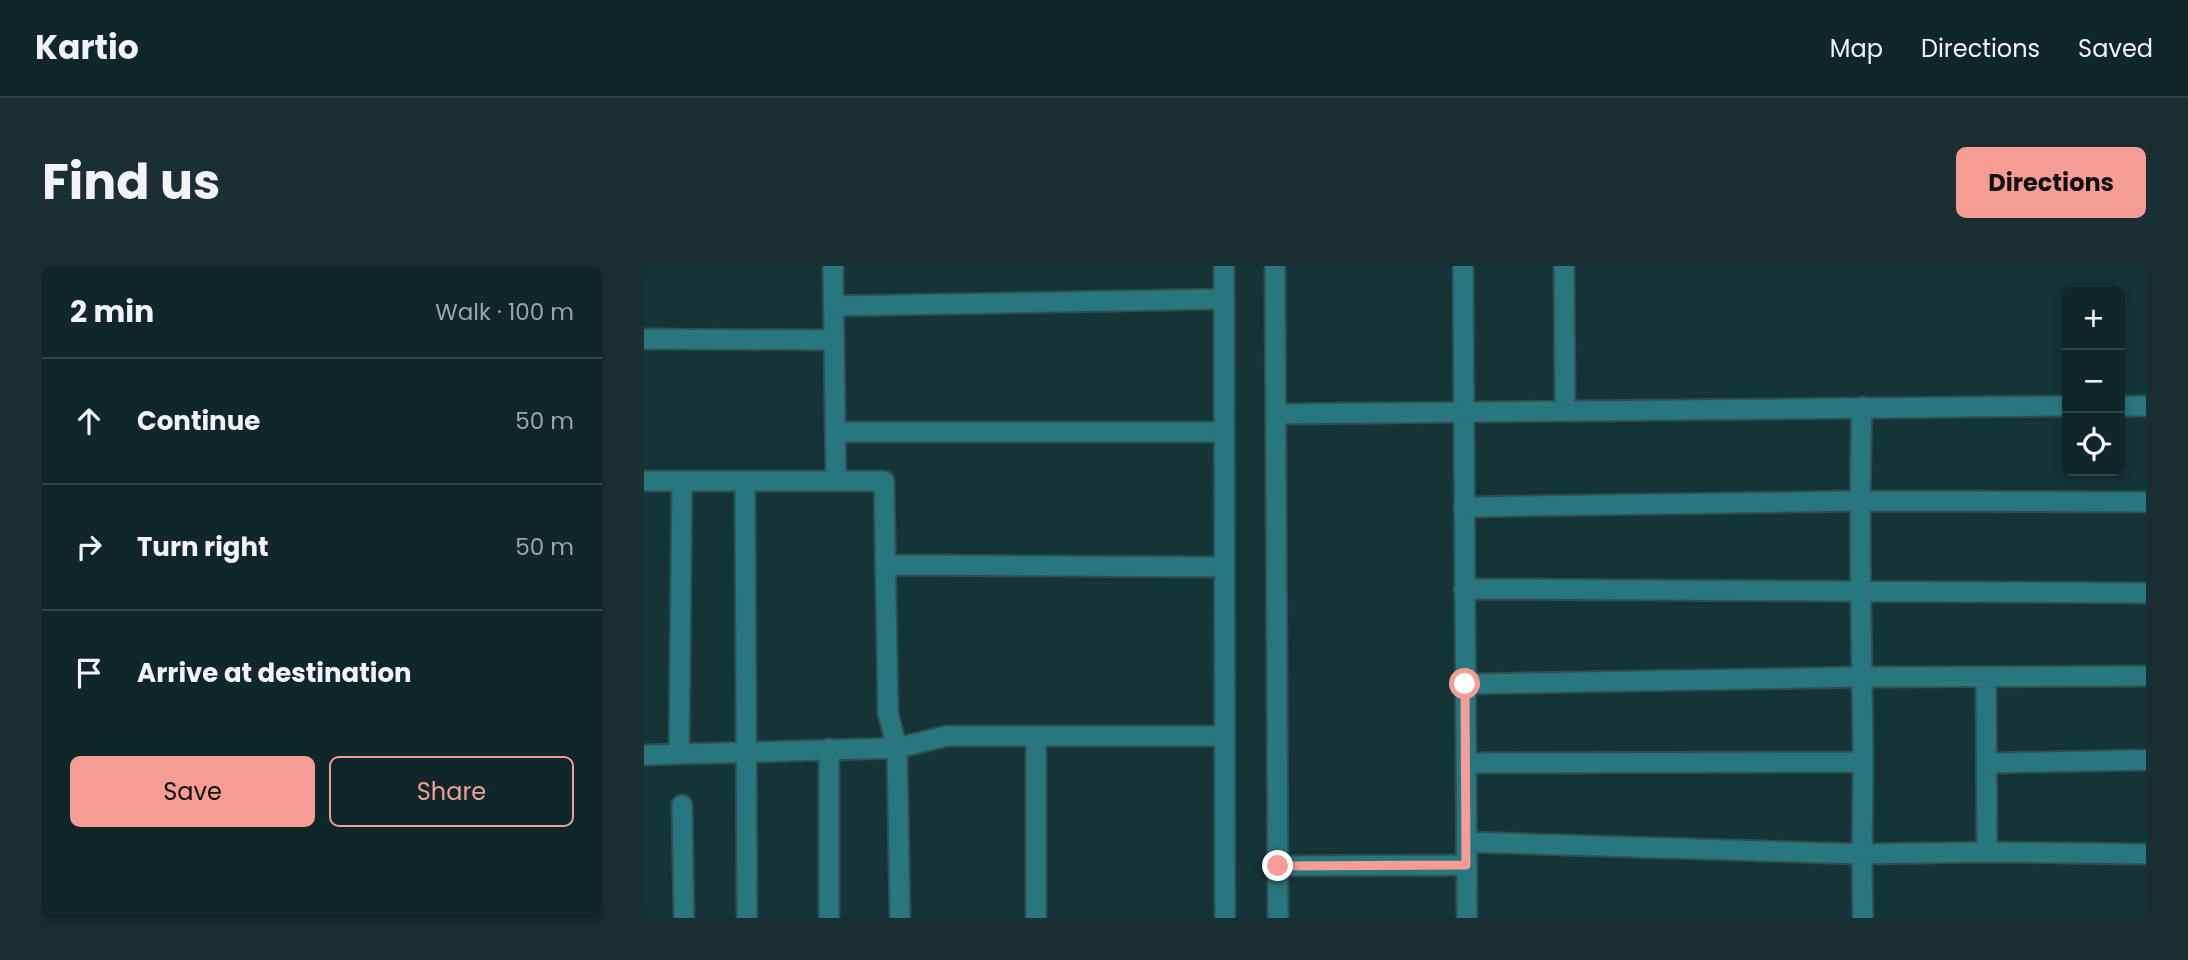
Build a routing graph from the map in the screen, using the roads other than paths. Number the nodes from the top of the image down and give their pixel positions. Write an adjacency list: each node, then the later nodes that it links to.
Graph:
1 (833, 266): 7 (street)
2 (1224, 266): 6 (street)
3 (1276, 266): 16 (street)
4 (1463, 266): 15 (street)
5 (1564, 266): 14 (street)
6 (1224, 299): 7 (street); 18 (street)
7 (834, 306): 9 (street)
8 (644, 339): 9 (street)
9 (834, 340): 17 (street)
10 (2062, 406): 13 (street)
11 (2125, 406): 12 (street)
12 (2146, 406)
13 (1862, 407): 14 (street); 23 (street)
14 (1565, 411): 15 (street)
15 (1464, 412): 16 (street); 25 (street)
16 (1276, 414): 52 (street)
17 (835, 432): 18 (street); 22 (street)
18 (1224, 432): 27 (street)
19 (644, 481): 20 (street)
20 (682, 481): 21 (street); 40 (street)
21 (745, 481): 22 (street); 39 (street)
22 (836, 481): 26 (street)
23 (1859, 502): 24 (street); 25 (street); 29 (street)
24 (2146, 502)
25 (1464, 507): 28 (street)
26 (885, 565): 27 (street); 37 (street)
27 (1224, 567): 36 (street)
28 (1465, 589): 29 (street); 34 (street)
29 (1859, 591): 30 (street); 32 (street)
30 (2146, 593)
31 (2146, 676): 33 (street)
32 (1862, 677): 33 (street); 34 (street); 43 (street)
33 (1986, 678): 45 (street)
34 (1465, 684): 44 (street)
35 (1036, 736): 36 (street); 37 (street); 57 (street)
36 (1225, 736): 58 (street)
37 (897, 748): 38 (street); 56 (street)
38 (829, 749): 39 (street); 55 (street)
39 (746, 751): 40 (street); 54 (street)
40 (678, 754): 41 (street)
41 (644, 755)
42 (2146, 760): 45 (street)
43 (1863, 761): 44 (street); 49 (street)
44 (1466, 763): 47 (street)
45 (1987, 763): 48 (street)
46 (682, 805): 53 (street)
47 (1466, 842): 49 (street); 51 (street)
48 (1987, 852): 49 (street); 50 (street)
49 (1861, 854): 61 (street)
50 (2146, 854)
51 (1466, 865): 52 (street); 60 (street)
52 (1278, 866): 59 (street)
53 (684, 918)
54 (747, 918)
55 (829, 918)
56 (900, 918)
57 (1036, 918)
58 (1225, 918)
59 (1279, 918)
60 (1466, 918)
61 (1863, 918)

